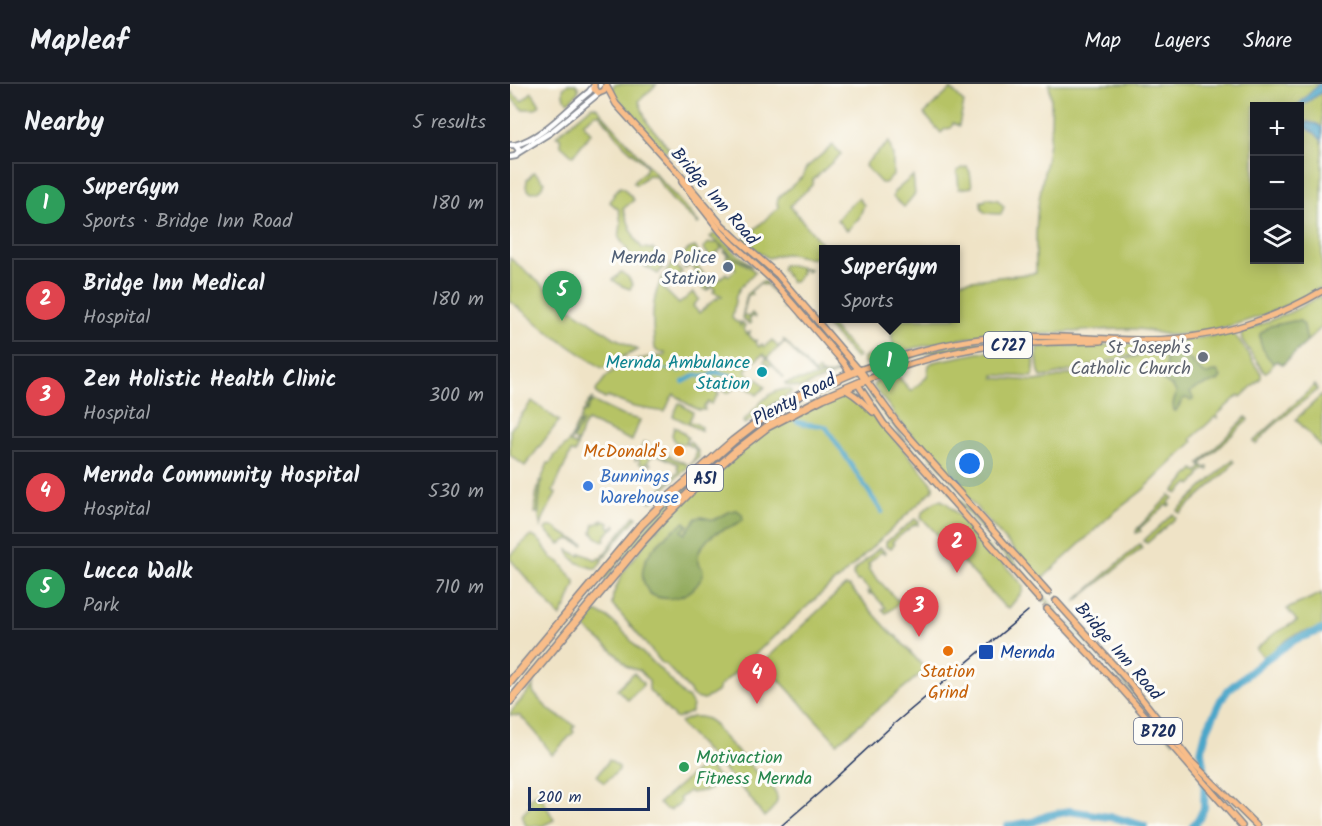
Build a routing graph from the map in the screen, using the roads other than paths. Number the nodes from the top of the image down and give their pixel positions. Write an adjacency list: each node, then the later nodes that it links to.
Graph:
1 (593, 85): 3 (main road, Bridge Inn Road); 6 (street)
2 (606, 85): 3 (main road); 4 (main road, Bridge Inn Road)
3 (599, 93): 4 (main road, Bridge Inn Road); 7 (street)
4 (616, 104): 5 (main road, Bridge Inn Road)
5 (648, 140): 9 (main road, Bridge Inn Road); 10 (main road, Bridge Inn Road)
6 (512, 145): 7 (street)
7 (519, 152): 8 (street)
8 (510, 157)
9 (769, 266): 10 (main road); 12 (main road, Bridge Inn Road)
10 (763, 271): 16 (main road, Bridge Inn Road)
11 (1322, 291): 14 (main road, Plenty Road / C727)
12 (819, 322)
13 (820, 323): 15 (main road, Bridge Inn Road)
14 (1130, 340): 15 (main road, Plenty Road / C727); 17 (main road, Plenty Road / C727)
15 (859, 370): 16 (highway, Plenty Road / A51); 17 (highway, Bridge Inn Road)
16 (851, 374): 18 (highway, Bridge Inn Road); 20 (highway, Plenty Road / A51)
17 (866, 380): 18 (highway, Plenty Road / A51); 25 (main road, Bridge Inn Road)
18 (857, 383): 19 (highway, Plenty Road / A51); 22 (main road, Bridge Inn Road)
19 (841, 389): 21 (highway, Plenty Road / A51); 22 (main road)
20 (800, 395): 21 (highway); 23 (highway, Plenty Road / A51)
21 (803, 407): 24 (highway, Plenty Road / A51)
22 (884, 424): 26 (main road, Bridge Inn Road)
23 (714, 457): 24 (highway); 33 (highway, Plenty Road / A51)
24 (720, 465): 34 (highway, Plenty Road / A51)
25 (949, 482): 26 (main road); 27 (main road, Bridge Inn Road)
26 (942, 489): 28 (main road, Bridge Inn Road)
27 (1048, 592)
28 (1039, 599)
29 (1056, 601): 31 (main road, Bridge Inn Road / B720)
30 (1047, 609): 32 (main road, Bridge Inn Road / B720)
31 (1068, 614): 32 (main road); 36 (main road, Bridge Inn Road / B720)
32 (1059, 622): 35 (main road, Bridge Inn Road / B720)
33 (510, 682)
34 (510, 701)
35 (1242, 826)
36 (1257, 826)

